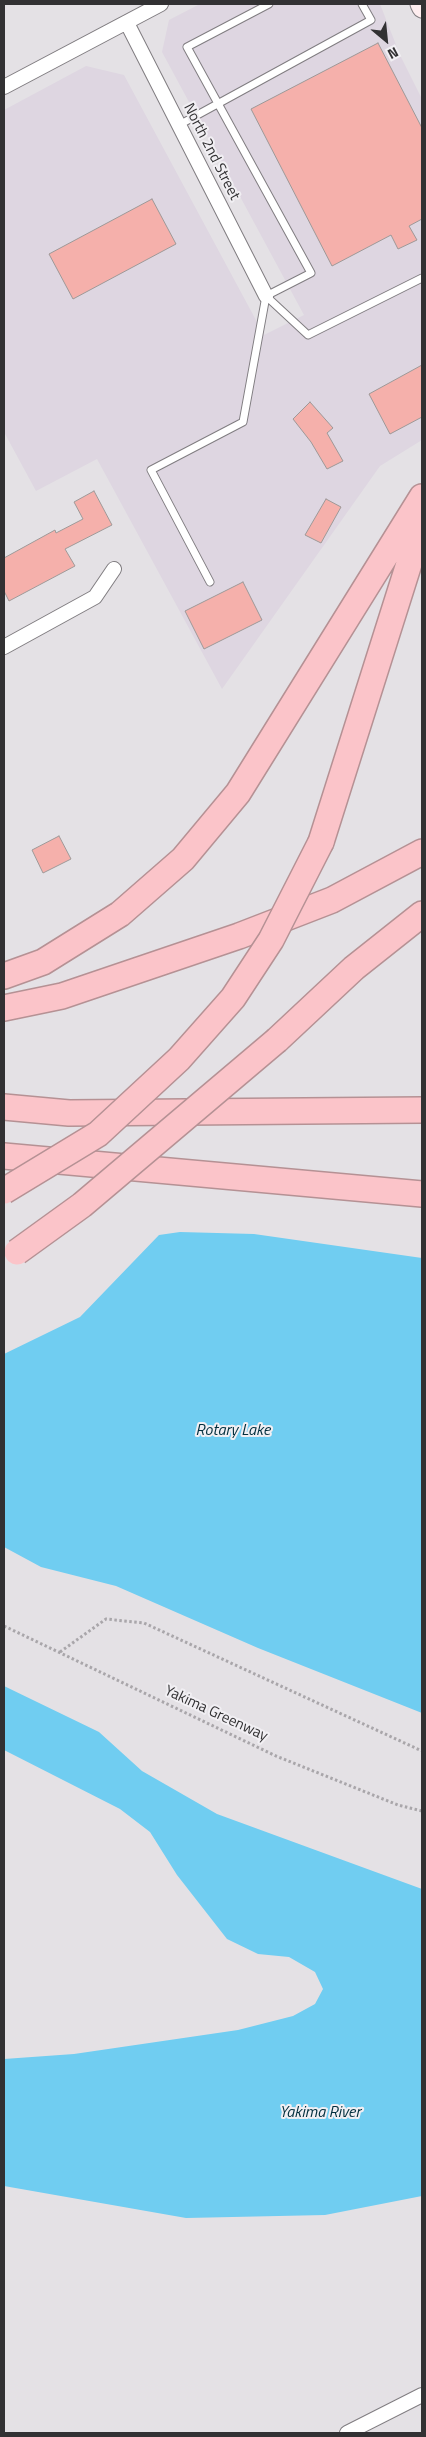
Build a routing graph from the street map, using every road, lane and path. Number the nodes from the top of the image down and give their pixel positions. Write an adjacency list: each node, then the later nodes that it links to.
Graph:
1 (161, 4): 6 (street)
2 (269, 4): 8 (lane)
3 (362, 4): 8 (lane)
4 (420, 4): 5 (main road)
5 (422, 8)
6 (127, 22): 7 (street); 9 (street, North 2nd Street)
7 (4, 87)
8 (218, 104): 9 (lane); 11 (lane)
9 (179, 125): 11 (street, North 2nd Street)
10 (422, 278): 11 (lane)
11 (266, 296): 15 (lane)
12 (422, 496): 19 (highway)
13 (422, 530): 24 (highway, bridge)
14 (114, 569): 16 (street)
15 (210, 582)
16 (4, 647)
17 (422, 852): 20 (highway)
18 (422, 914): 26 (highway, bridge)
19 (4, 976)
20 (4, 1008)
21 (4, 1107): 22 (highway)
22 (422, 1110)
23 (4, 1156): 25 (highway)
24 (4, 1191)
25 (422, 1194)
26 (10, 1256)
27 (4, 1626): 28 (path, Yakima Greenway)
28 (59, 1653): 29 (path); 30 (path, Yakima Greenway)
29 (422, 1751)
30 (422, 1811)
31 (422, 2395): 32 (street)
32 (347, 2433)

